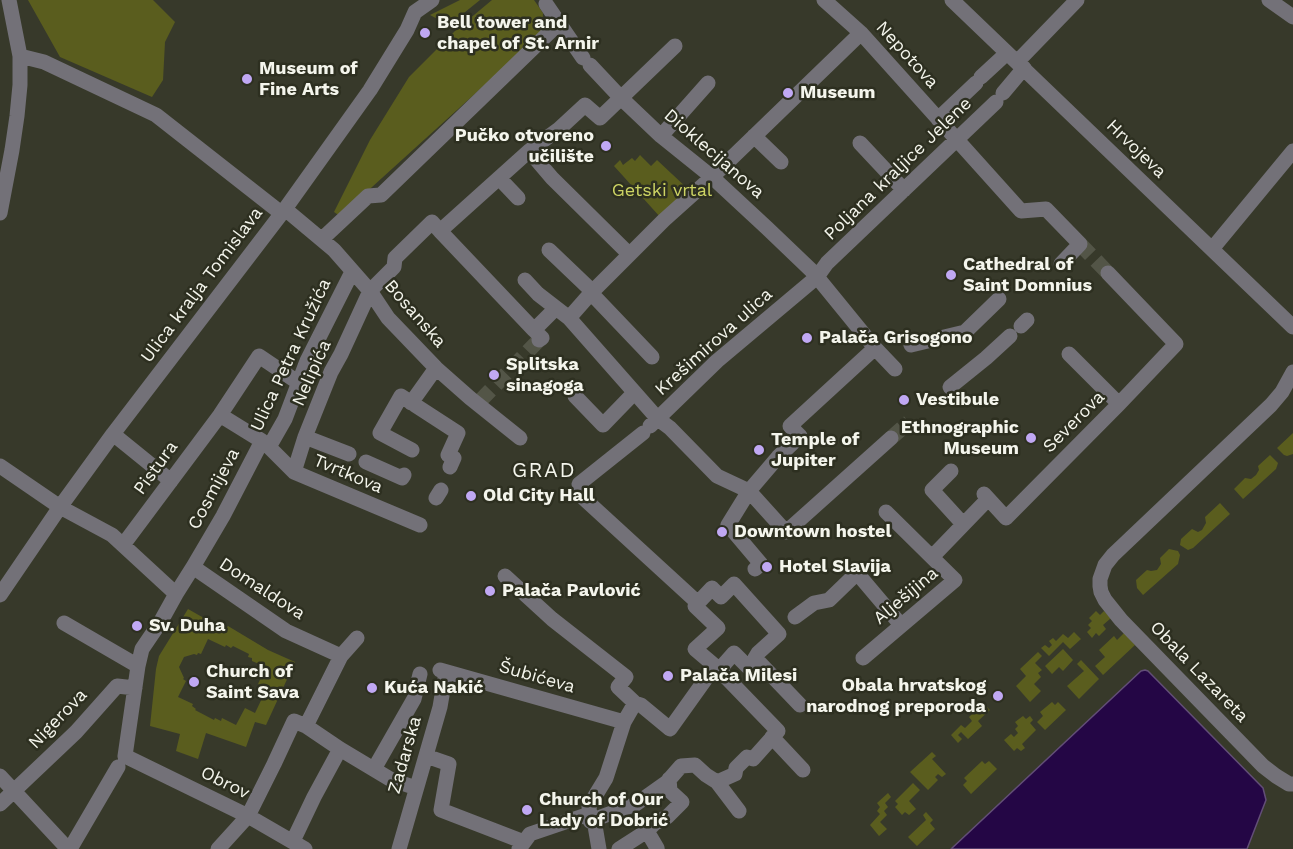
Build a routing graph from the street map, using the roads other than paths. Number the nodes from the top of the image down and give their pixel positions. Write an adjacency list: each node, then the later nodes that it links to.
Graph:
1 (9, 0): 8 (street)
2 (432, 0): 29 (street, Ulica kralja Tomislava)
3 (824, 0): 11 (street, Nepotova)
4 (952, 0): 14 (street, Hrvojeva)
5 (1077, 0): 14 (street)
6 (1269, 0): 9 (street)
7 (546, 4): 10 (street, Dioklecijanova)
8 (6, 15): 13 (street)
9 (1293, 17)
10 (559, 23): 16 (street, Dioklecijanova); 32 (street)
11 (861, 33): 17 (street, Nepotova); 19 (street)
12 (675, 46): 16 (street)
13 (20, 56): 29 (street, Bosanska); 30 (street)
14 (1016, 61): 17 (street, Poljana kraljice Jelene); 20 (street, Poljana kraljice Jelene); 33 (street, Hrvojeva)
15 (708, 82): 18 (street)
16 (621, 98): 18 (street, Dioklecijanova); 22 (street)
17 (938, 119): 20 (street, Nepotova)
18 (661, 136): 25 (street, Dioklecijanova)
19 (754, 136): 24 (street); 25 (street)
20 (956, 140): 27 (street, Poljana kraljice Jelene); 36 (street, Nepotova)
21 (860, 143): 27 (street)
22 (529, 151): 26 (street); 35 (street)
23 (1293, 151): 33 (street)
24 (781, 162)
25 (712, 177): 35 (street); 39 (street, Dioklecijanova)
26 (499, 178): 28 (street); 31 (street)
27 (904, 190): 39 (street, Poljana kraljice Jelene)
28 (518, 198)
29 (283, 211): 32 (street, Bosanska); 63 (street, Ulica kralja Tomislava)
30 (0, 213)
31 (440, 231): 41 (street); 44 (street)
32 (322, 239): 37 (street, Bosanska)
33 (1212, 249): 47 (street, Hrvojeva)
34 (549, 250): 42 (street)
35 (629, 254): 42 (street)
36 (1061, 264)
37 (352, 272): 41 (street, Bosanska); 55 (street, Ulica Petra Kružića)
38 (1108, 273): 60 (street, Severova)
39 (815, 275): 49 (street, Dioklecijanova); 62 (street, Krešimirova ulica)
40 (525, 280): 44 (street)
41 (370, 291): 52 (street, Bosanska); 64 (street, Nelipića)
42 (592, 292): 45 (street); 51 (street)
43 (999, 299): 48 (street)
44 (556, 308): 45 (street)
45 (569, 318): 57 (street)
46 (1019, 327): 56 (street)
47 (1293, 327)
48 (911, 345)
49 (875, 348): 53 (street, Dioklecijanova); 77 (street)
50 (1069, 354): 60 (street)
51 (652, 357)
52 (436, 368): 59 (street); 65 (street, Bosanska)
53 (895, 369)
54 (1293, 372): 115 (street, Obala Lazareta)
55 (299, 383): 61 (street, Pistura); 67 (street, Ulica Petra Kružića)
56 (950, 387)
57 (634, 393): 58 (street); 62 (street)
58 (575, 396)
59 (411, 403): 68 (street); 72 (street)
60 (1119, 404): 80 (street, Severova)
61 (220, 415): 67 (street, Cosmijeva); 76 (street, Pistura)
62 (650, 426): 77 (street); 89 (street, Krešimirova ulica)
63 (113, 434): 76 (street); 78 (street, Ulica kralja Tomislava)
64 (305, 437): 69 (street); 74 (street, Nelipića)
65 (520, 438)
66 (891, 438): 77 (street)
67 (266, 444): 74 (street, Tvrtkova); 84 (street, Cosmijeva)
68 (412, 450)
69 (349, 454)
70 (366, 462): 75 (street)
71 (0, 466): 78 (street)
72 (450, 467)
73 (951, 471): 80 (street)
74 (294, 472): 81 (street, Tvrtkova)
75 (404, 475)
76 (171, 481): 82 (street, Pistura)
77 (745, 498): 85 (street)
78 (60, 507): 82 (street); 88 (street, Ulica kralja Tomislava)
79 (886, 512): 83 (street, Alješijina)
80 (963, 524): 83 (street)
81 (420, 525)
82 (123, 545): 87 (street)
83 (932, 557): 92 (street, Alješijina)
84 (193, 567): 87 (street, Domaldova); 94 (street, Domaldova)
85 (755, 569)
86 (505, 576): 102 (street)
87 (176, 594): 97 (street, Domaldova)
88 (0, 595)
89 (698, 603): 95 (street); 98 (street)
90 (795, 616): 92 (street)
91 (64, 623): 97 (street)
92 (901, 625): 96 (street, Alješijina)
93 (357, 638): 94 (street)
94 (341, 656): 105 (street)
95 (755, 658): 98 (street); 103 (street)
96 (863, 658)
97 (138, 666): 101 (street, Domaldova)
98 (717, 668): 102 (street); 106 (street)
99 (443, 671): 104 (street, Šubićeva); 108 (street, Zadarska)
100 (420, 674): 110 (street)
101 (135, 688): 109 (street, Domaldova); 117 (street, Nigerova)
102 (635, 703): 104 (street)
103 (800, 705)
104 (624, 722): 121 (street)
105 (306, 726): 107 (street); 120 (street)
106 (772, 737): 111 (street); 114 (street)
107 (340, 749): 110 (street); 123 (street)
108 (426, 756): 116 (street, Zadarska); 124 (street)
109 (122, 762): 120 (street, Obrov); 125 (street)
110 (374, 769): 116 (street)
111 (803, 770)
112 (0, 776): 117 (street)
113 (669, 779): 114 (street); 121 (street); 122 (street)
114 (717, 782): 119 (street)
115 (1293, 784)
116 (416, 788): 127 (street, Zadarska)
117 (13, 791): 118 (street); 125 (street)
118 (0, 804)
119 (739, 811)
120 (248, 816): 123 (street, Obrov); 126 (street)
121 (591, 817): 124 (street); 128 (street)
122 (647, 831): 129 (street); 130 (street)
123 (299, 845)
124 (521, 845)
125 (69, 849)
126 (218, 849)
127 (399, 849)
128 (599, 849)
129 (619, 849)
130 (656, 849)

